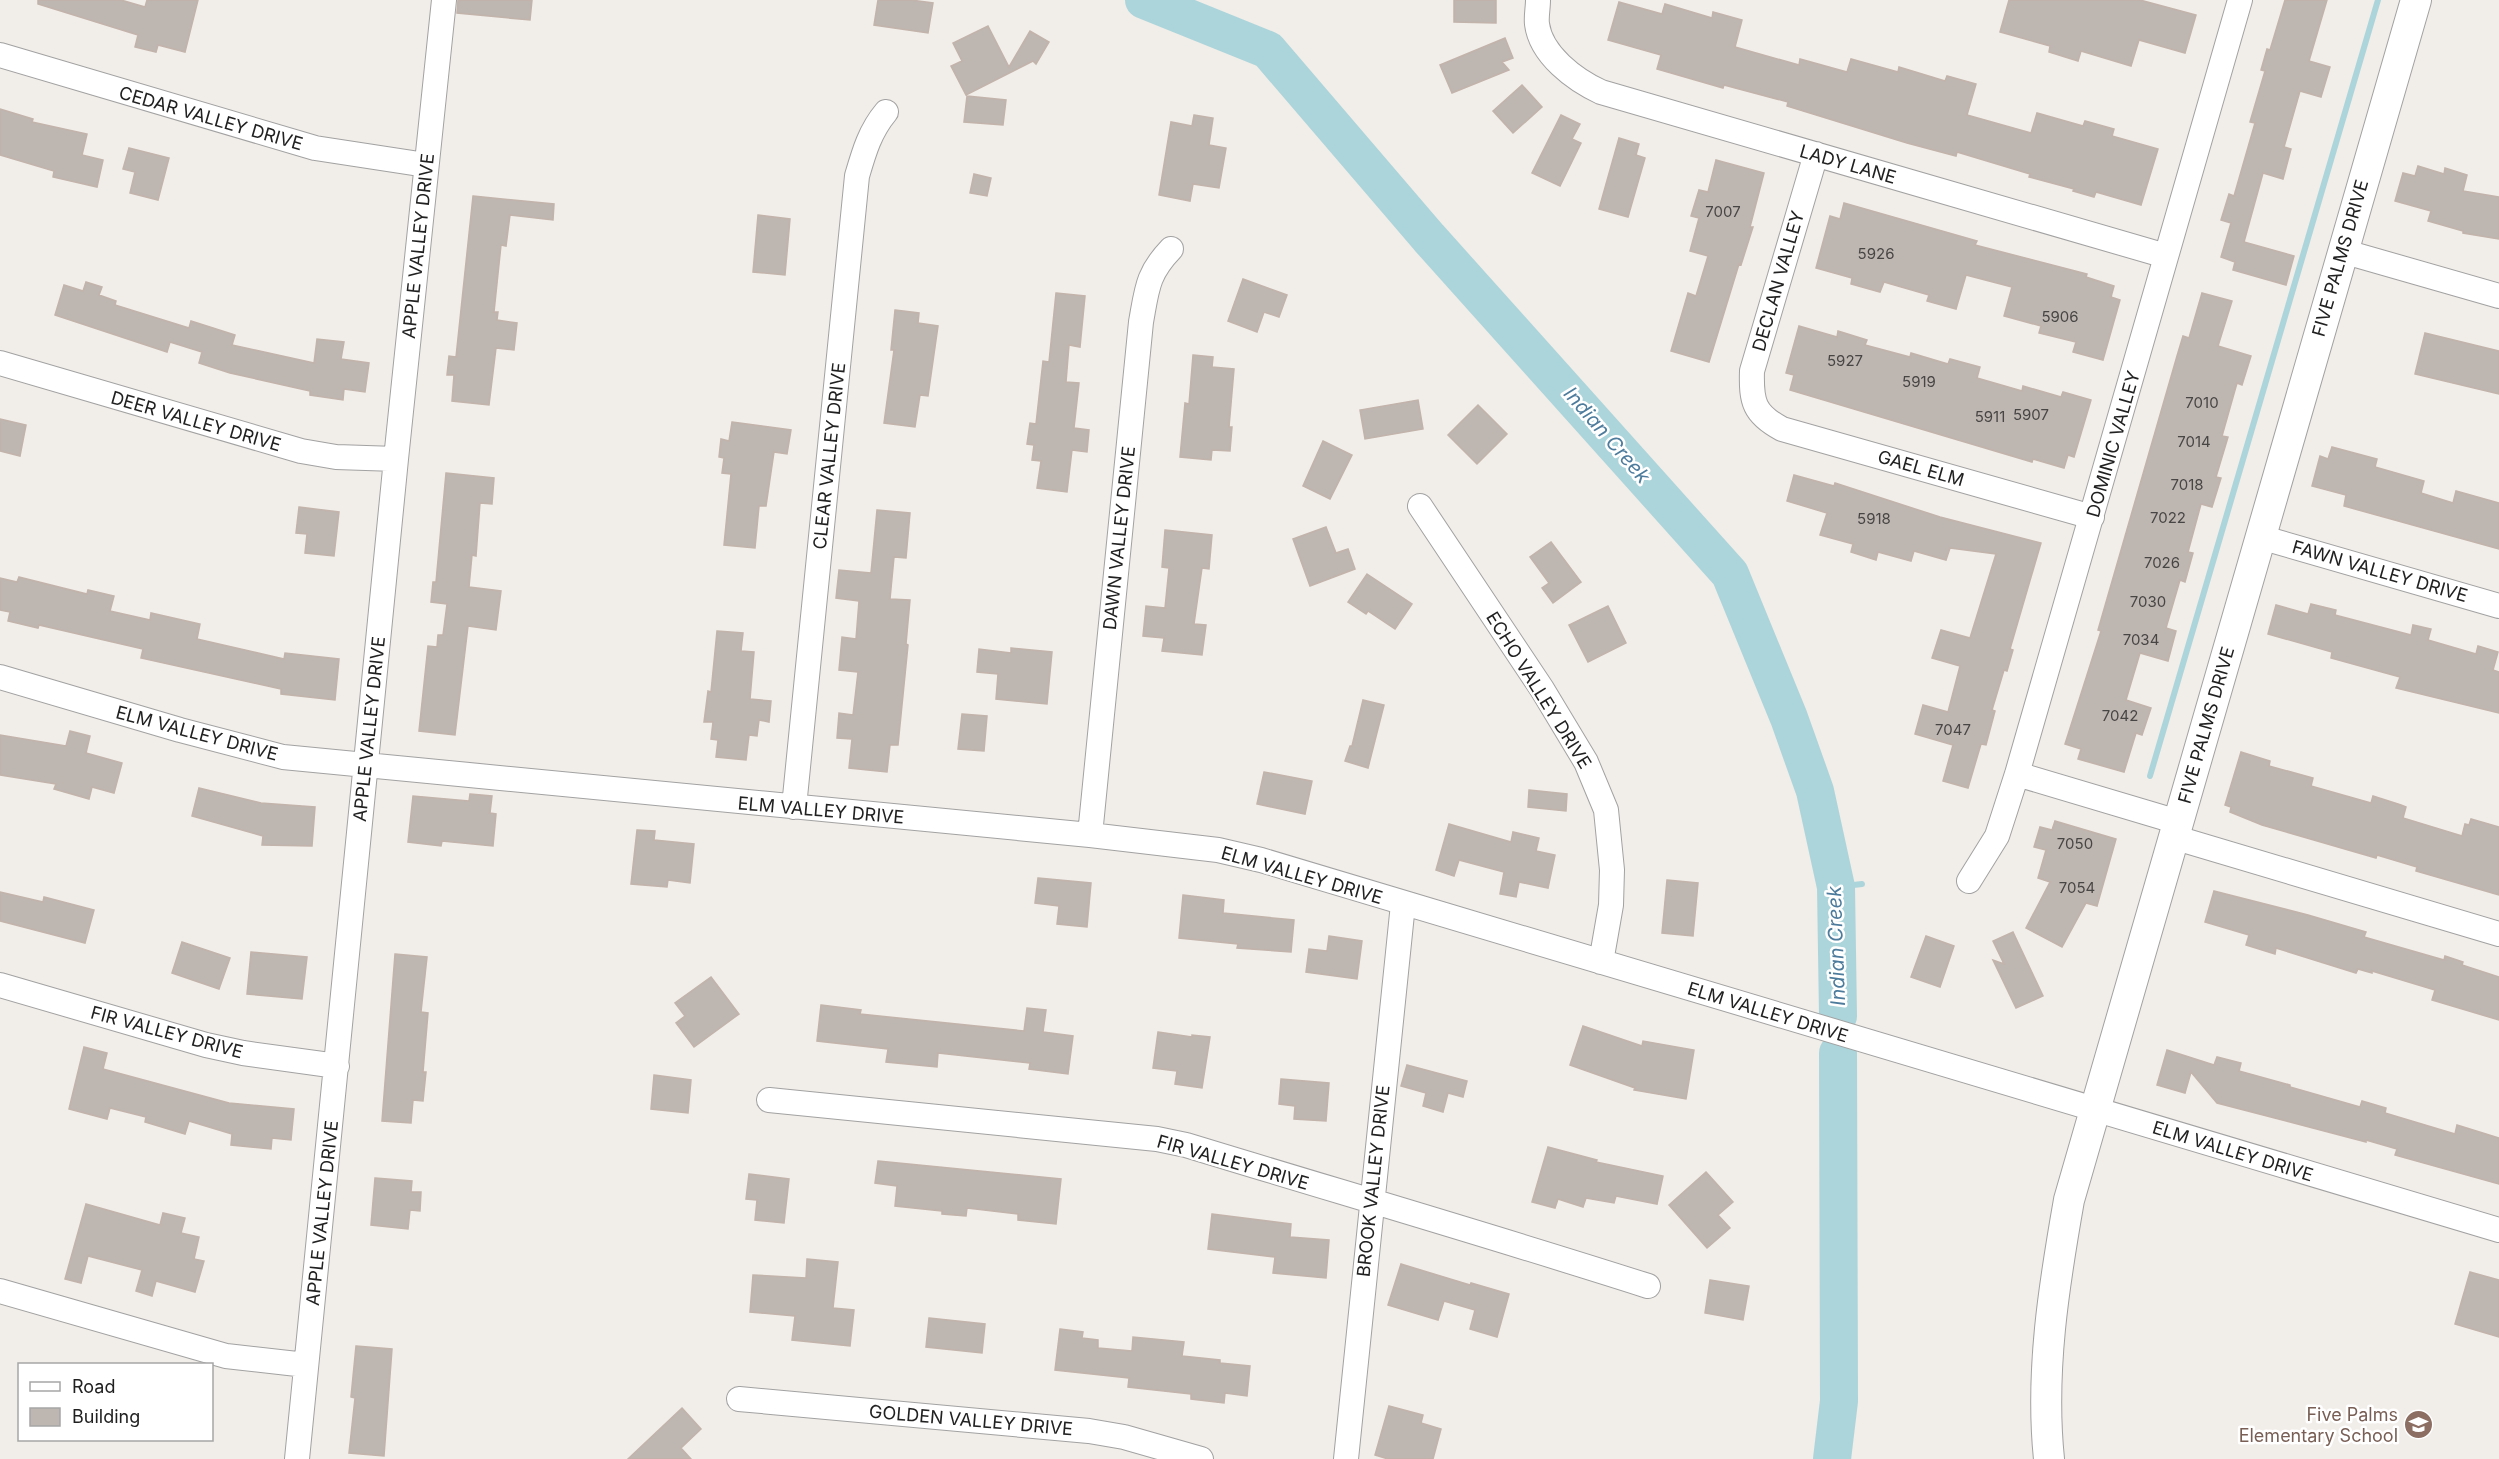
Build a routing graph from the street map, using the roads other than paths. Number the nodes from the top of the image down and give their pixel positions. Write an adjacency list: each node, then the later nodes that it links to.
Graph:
1 (444, 0): 8 (street, APPLE VALLEY DRIVE)
2 (1538, 0): 7 (street, LADY LANE)
3 (2240, 0): 11 (street, DOMINIC VALLEY)
4 (2416, 0): 10 (street, FIVE PALMS DRIVE)
5 (0, 56): 8 (street, CEDAR VALLEY DRIVE)
6 (886, 112): 23 (street, CLEAR VALLEY DRIVE)
7 (1816, 154): 11 (street, LADY LANE); 14 (street, DECLAN VALLEY)
8 (426, 165): 15 (street, APPLE VALLEY DRIVE)
9 (1172, 249): 25 (street, DAWN VALLEY DRIVE)
10 (2342, 250): 12 (street); 18 (street, FIVE PALMS DRIVE)
11 (2166, 256): 17 (street, DOMINIC VALLEY)
12 (2499, 296)
13 (0, 363): 15 (street, DEER VALLEY DRIVE)
14 (1756, 409): 17 (street, GAEL ELM)
15 (396, 459): 21 (street, APPLE VALLEY DRIVE)
16 (1420, 507): 29 (street, ECHO VALLEY DRIVE)
17 (2092, 517): 22 (street, DOMINIC VALLEY)
18 (2260, 537): 19 (street, FAWN VALLEY DRIVE); 24 (street, FIVE PALMS DRIVE)
19 (2499, 606)
20 (0, 677): 21 (street, ELM VALLEY DRIVE)
21 (365, 765): 23 (street, ELM VALLEY DRIVE); 31 (street, APPLE VALLEY DRIVE)
22 (2017, 774): 24 (street); 26 (street, DOMINIC VALLEY)
23 (794, 807): 25 (street, ELM VALLEY DRIVE)
24 (2175, 829): 28 (street); 33 (street, FIVE PALMS DRIVE)
25 (1090, 835): 27 (street, ELM VALLEY DRIVE)
26 (1969, 880)
27 (1403, 904): 29 (street, ELM VALLEY DRIVE); 34 (street, BROOK VALLEY DRIVE)
28 (2499, 934)
29 (1601, 963): 33 (street, ELM VALLEY DRIVE)
30 (0, 985): 31 (street, FIR VALLEY DRIVE)
31 (337, 1066): 38 (street, APPLE VALLEY DRIVE)
32 (769, 1100): 34 (street, FIR VALLEY DRIVE)
33 (2094, 1110): 35 (street, ELM VALLEY DRIVE); 43 (street, FIVE PALMS DRIVE)
34 (1371, 1202): 36 (street, FIR VALLEY DRIVE); 42 (street, BROOK VALLEY DRIVE)
35 (2499, 1230)
36 (1648, 1286)
37 (0, 1291): 38 (street)
38 (306, 1365): 40 (street, APPLE VALLEY DRIVE)
39 (739, 1399): 41 (street, GOLDEN VALLEY DRIVE)
40 (297, 1459)
41 (1201, 1459)
42 (1346, 1459)
43 (2049, 1459)

